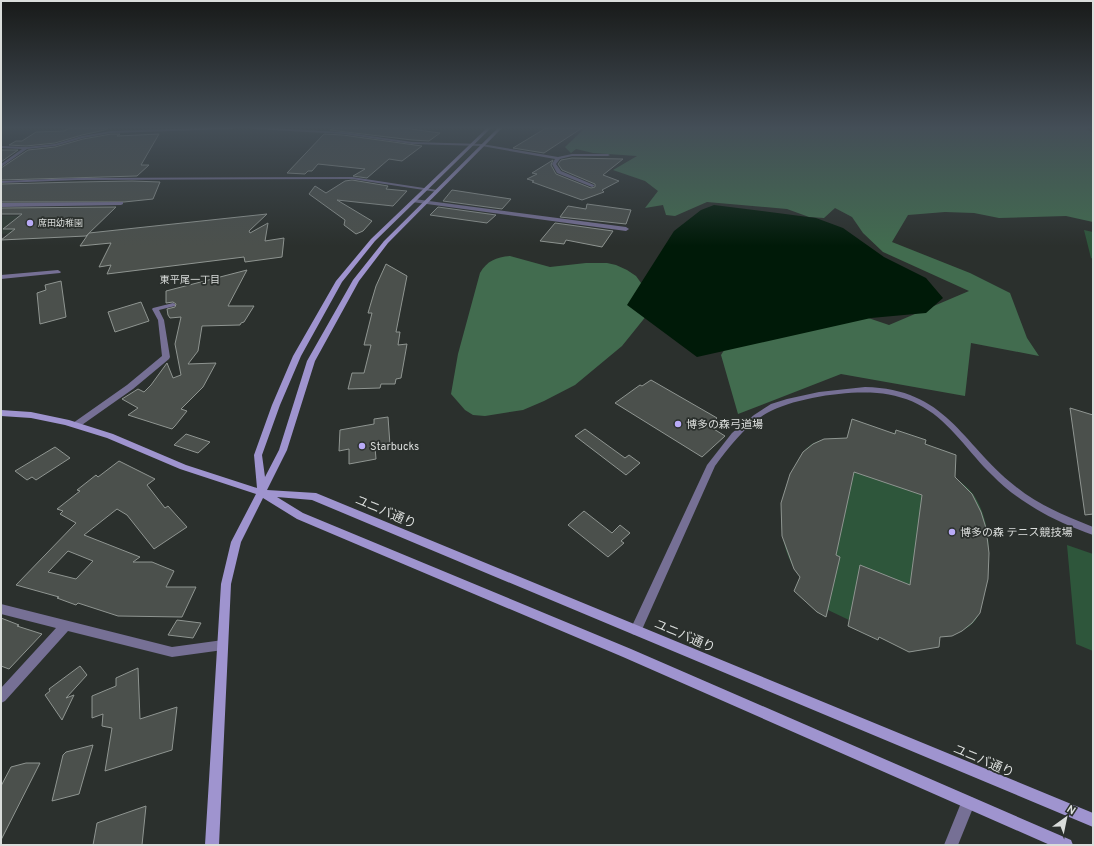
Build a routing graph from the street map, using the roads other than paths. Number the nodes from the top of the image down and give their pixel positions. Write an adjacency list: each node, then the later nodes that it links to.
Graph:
1 (448, 167): 6 (street)
2 (460, 167): 7 (street)
3 (556, 167): 5 (street)
4 (1, 182): 6 (street)
5 (592, 186)
6 (426, 189): 7 (street); 8 (street)
7 (437, 191): 10 (street)
8 (414, 201): 10 (street); 18 (street)
9 (121, 203): 11 (street)
10 (426, 203): 12 (street); 18 (street)
11 (1, 205)
12 (626, 229)
13 (58, 272): 14 (street)
14 (1, 277)
15 (173, 305): 17 (street)
16 (1, 413): 17 (street)
17 (76, 425): 18 (street)
18 (262, 493): 22 (street, ユニバ通り); 23 (street); 25 (street)
19 (1093, 530): 22 (street)
20 (1, 609): 21 (street)
21 (66, 625): 23 (street); 24 (street)
22 (636, 630): 26 (street, ユニバ通り)
23 (223, 645): 27 (street)
24 (1, 697)
25 (968, 803): 28 (street); 29 (street)
26 (1093, 820)
27 (212, 845)
28 (951, 845)
29 (1066, 845)

